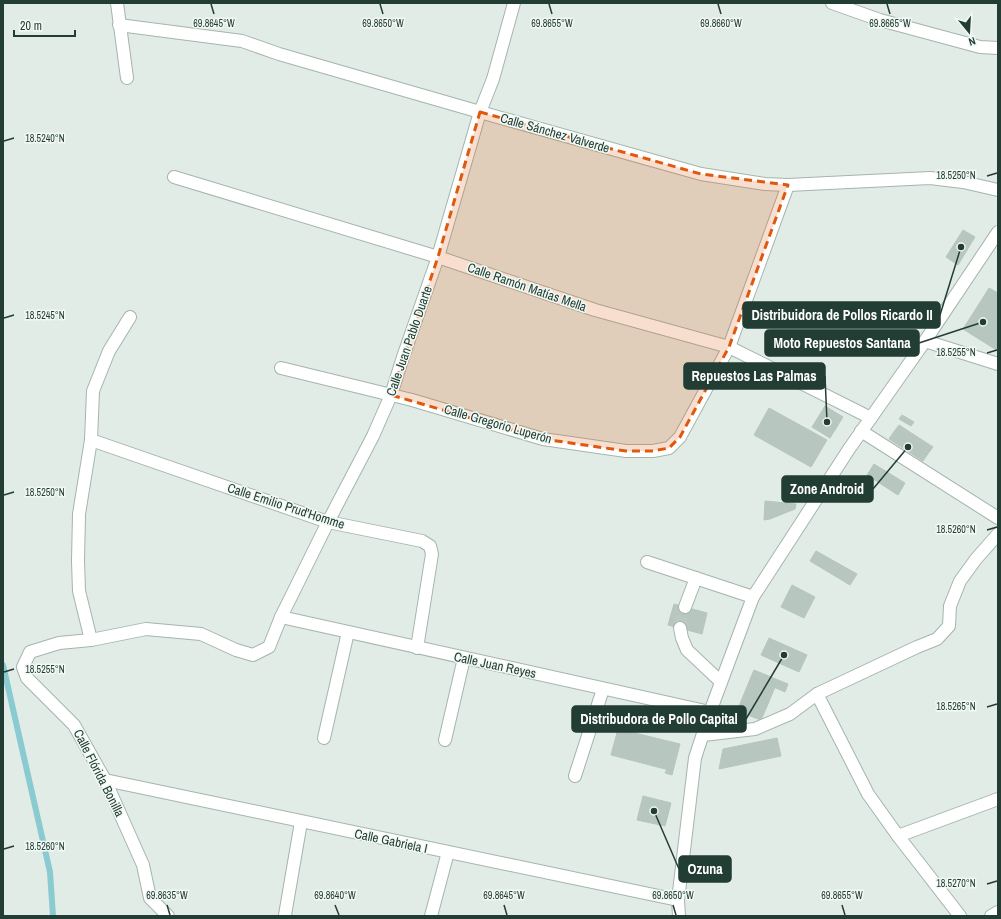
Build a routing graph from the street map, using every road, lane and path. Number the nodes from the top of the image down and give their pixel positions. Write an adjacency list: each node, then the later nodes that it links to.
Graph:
1 (117, 3): 4 (street)
2 (514, 3): 7 (street, Calle Juan Pablo Duarte)
3 (832, 3): 5 (street)
4 (119, 25): 6 (street); 7 (street, Calle Sánchez Valverde)
5 (998, 48)
6 (127, 78)
7 (480, 112): 9 (street, Calle Sánchez Valverde); 12 (street, Calle Juan Pablo Duarte)
8 (174, 176): 12 (street, Calle Ramón Matías Mella)
9 (788, 186): 10 (street, Calle Sánchez Valverde); 15 (street, Calle Gregorio Luperón)
10 (998, 190)
11 (998, 232): 14 (street)
12 (438, 257): 15 (street, Calle Ramón Matías Mella); 18 (street, Calle Juan Pablo Duarte)
13 (130, 317): 21 (street)
14 (925, 341): 16 (street); 19 (street)
15 (729, 347): 18 (street, Calle Gregorio Luperón); 19 (street, Calle Ramón Matías Mella)
16 (998, 364)
17 (281, 368): 18 (street, Calle Gregorio Luperón)
18 (391, 395): 23 (street, Calle Juan Pablo Duarte)
19 (871, 418): 20 (street)
20 (861, 431): 22 (street); 27 (street)
21 (91, 440): 23 (street, Calle Emilio Prud'Homme); 32 (street)
22 (998, 518)
23 (328, 522): 29 (street, Calle Juan Pablo Duarte); 33 (street, Calle Emilio Prud'Homme)
24 (998, 534): 38 (street)
25 (647, 562): 26 (street)
26 (696, 578): 27 (street); 28 (street)
27 (753, 597): 36 (street)
28 (685, 607)
29 (281, 617): 31 (street, Calle Juan Reyes); 34 (street, Calle Juan Pablo Duarte)
30 (680, 628): 36 (street)
31 (348, 632): 33 (street, Calle Juan Reyes); 41 (street)
32 (91, 640): 34 (street, Calle Flórida Bonilla); 44 (street, Calle Flórida Bonilla)
33 (417, 648): 35 (street, Calle Juan Reyes)
34 (253, 654)
35 (464, 658): 37 (street, Calle Juan Reyes); 42 (street)
36 (721, 682): 39 (street)
37 (603, 689): 39 (street, Calle Juan Reyes); 43 (street)
38 (817, 694): 40 (street); 47 (street)
39 (710, 712): 40 (street)
40 (703, 735): 49 (street)
41 (324, 738)
42 (445, 740)
43 (575, 776)
44 (105, 780): 46 (street, Calle Gabriela I); 52 (street, Calle Flórida Bonilla)
45 (998, 799): 47 (street)
46 (301, 822): 48 (street, Calle Gabriela I); 51 (street)
47 (898, 836): 55 (street)
48 (448, 852): 49 (street, Calle Gabriela I); 53 (street)
49 (678, 900): 54 (street)
50 (998, 912): 56 (street)
51 (285, 915)
52 (168, 916)
53 (431, 916)
54 (679, 916)
55 (960, 916)
56 (991, 916)

